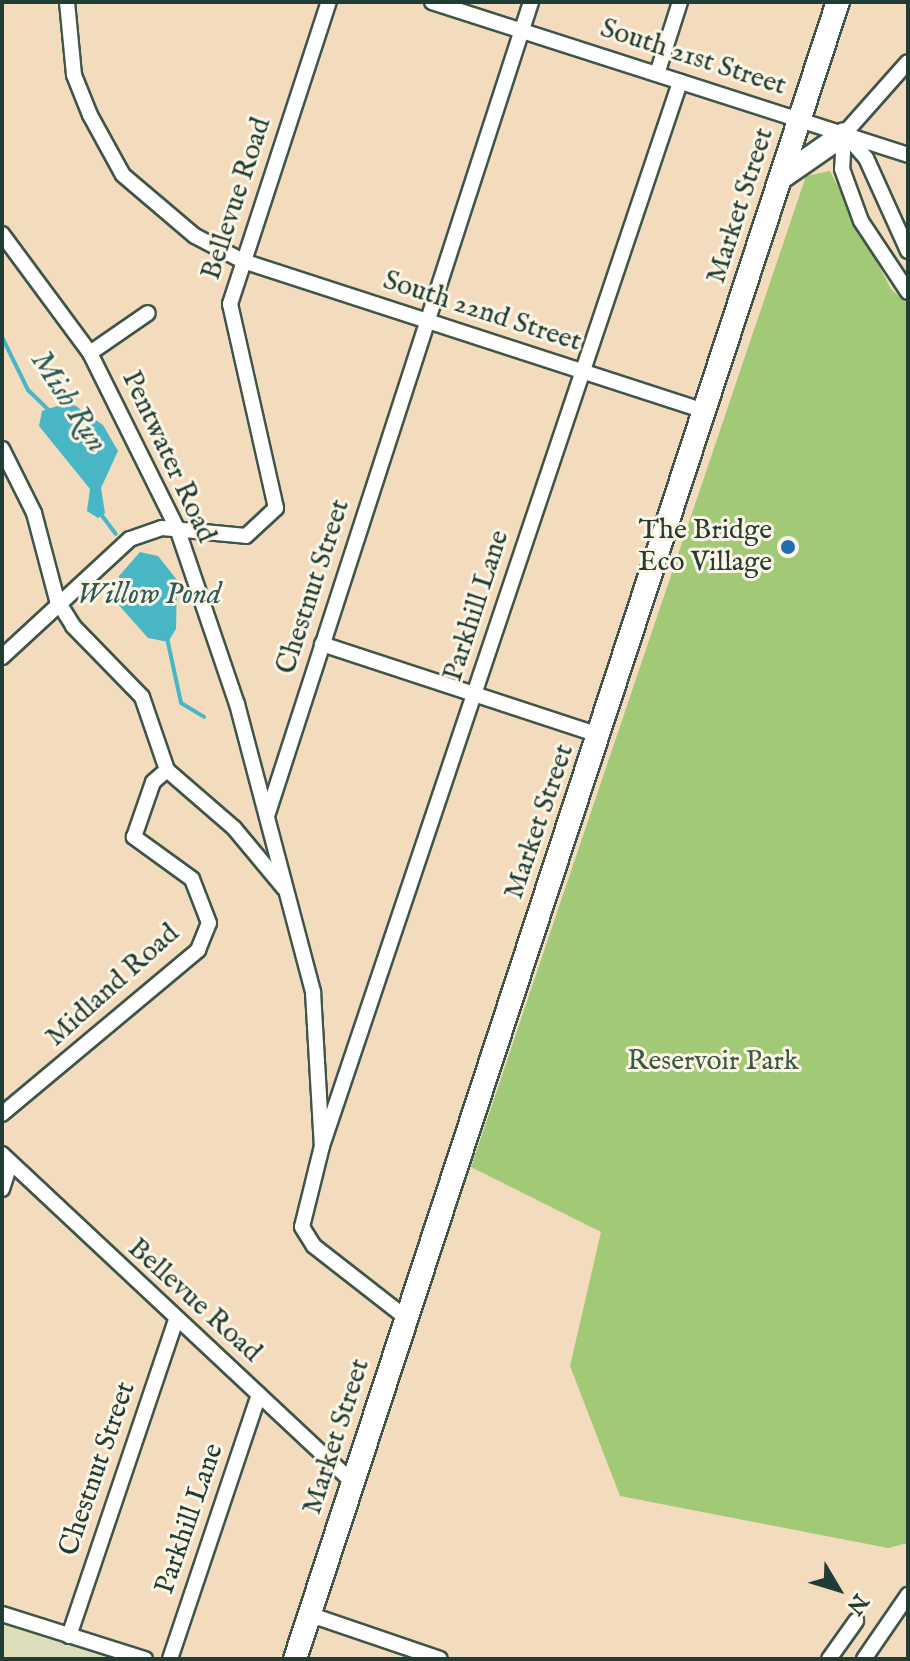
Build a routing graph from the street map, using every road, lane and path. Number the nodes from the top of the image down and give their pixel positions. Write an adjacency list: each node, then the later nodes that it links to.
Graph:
1 (67, 2): 17 (street, South 22nd Street)
2 (329, 2): 17 (street, Bellevue Road)
3 (434, 2): 7 (street, South 21st Street)
4 (531, 2): 7 (street, Chestnut Street)
5 (680, 2): 9 (street)
6 (838, 2): 11 (main road, Market Street)
7 (522, 31): 9 (street, South 21st Street); 20 (street, Chestnut Street)
8 (908, 62): 12 (street)
9 (657, 74): 10 (street, South 21st Street)
10 (680, 82): 11 (street, South 21st Street); 22 (street, Parkhill Lane)
11 (800, 120): 12 (street, South 21st Street); 14 (main road, Market Street)
12 (844, 134): 13 (street, South 21st Street); 14 (main road); 16 (street); 18 (street)
13 (908, 155)
14 (782, 177): 23 (main road, Market Street)
15 (2, 234): 21 (street, Pentwater Road)
16 (908, 251)
17 (243, 261): 20 (street, South 22nd Street); 25 (street, Bellevue Road)
18 (908, 292)
19 (148, 313): 21 (street)
20 (427, 323): 22 (street, South 22nd Street); 27 (street, Chestnut Street)
21 (90, 353): 25 (street, Pentwater Road)
22 (580, 371): 23 (street, South 22nd Street); 29 (street, Parkhill Lane)
23 (705, 411): 30 (main road, Market Street)
24 (2, 449): 26 (street)
25 (177, 528): 26 (street, Bellevue Road); 32 (street, Pentwater Road)
26 (57, 600): 28 (street, Bellevue Road); 31 (street)
27 (322, 644): 29 (street); 32 (street, Chestnut Street)
28 (2, 657)
29 (476, 696): 30 (street); 35 (street, Parkhill Lane)
30 (601, 736): 38 (main road, Market Street)
31 (167, 770): 33 (street); 34 (street, Midland Road)
32 (266, 817): 33 (street)
33 (289, 893): 35 (street)
34 (2, 1114)
35 (322, 1146): 38 (street)
36 (5, 1161): 37 (street); 39 (street, Bellevue Road)
37 (2, 1189)
38 (406, 1318): 41 (main road, Market Street)
39 (176, 1319): 40 (street, Bellevue Road); 46 (street, Chestnut Street)
40 (259, 1395): 41 (street, Bellevue Road); 49 (street, Parkhill Lane)
41 (355, 1484): 44 (main road, Market Street)
42 (908, 1595): 53 (street)
43 (2, 1614): 46 (street)
44 (311, 1615): 47 (street); 50 (main road, Market Street)
45 (856, 1621): 52 (street)
46 (69, 1636): 48 (street)
47 (414, 1655): 51 (street)
48 (145, 1659)
49 (170, 1659)
50 (295, 1659)
51 (440, 1659)
52 (829, 1659)
53 (864, 1659)

